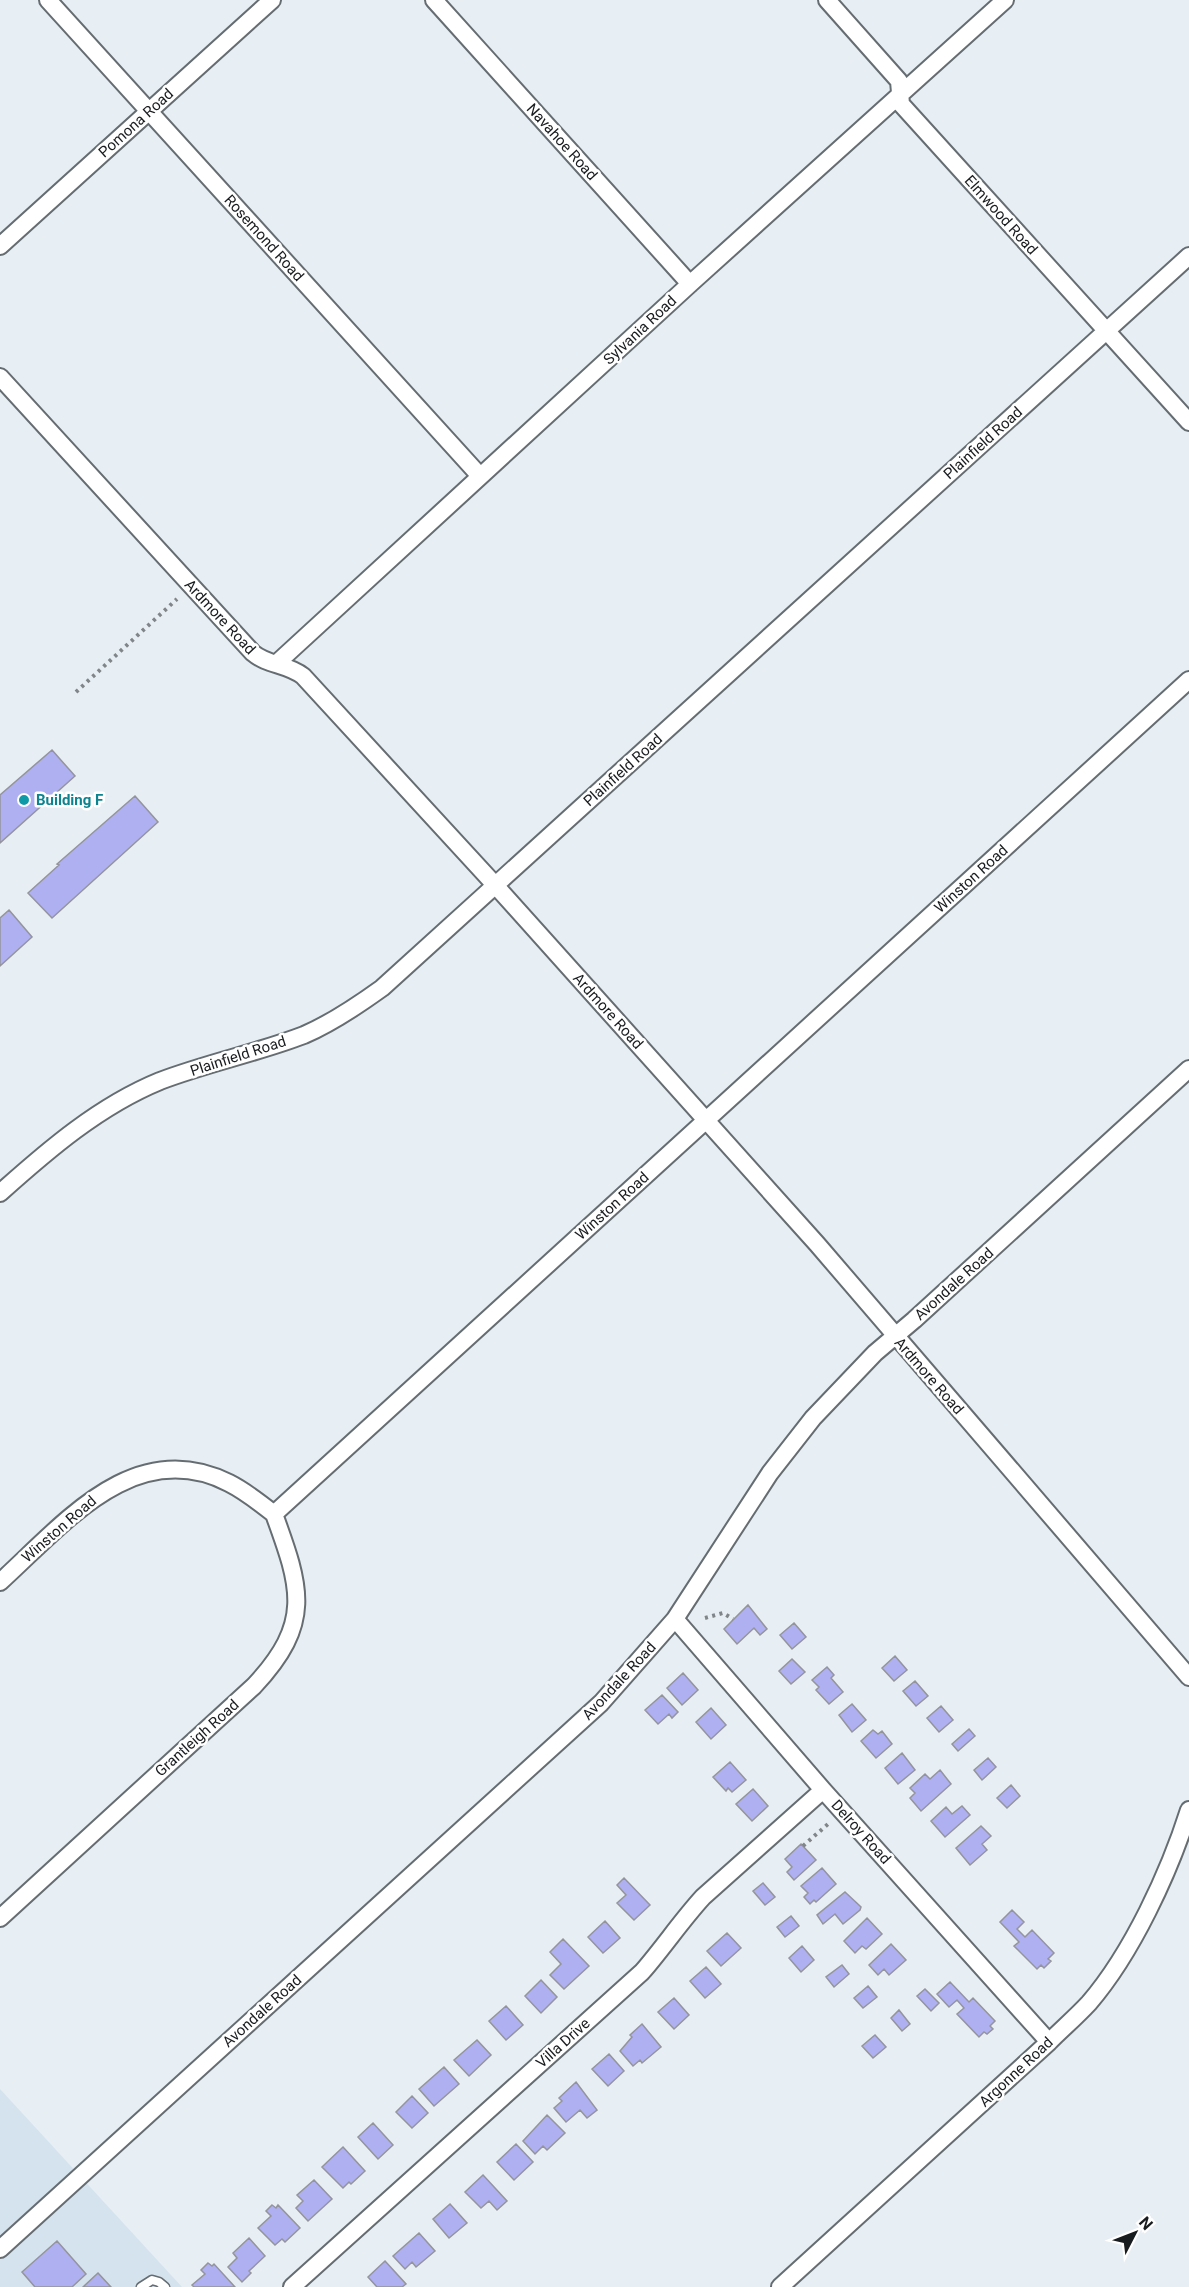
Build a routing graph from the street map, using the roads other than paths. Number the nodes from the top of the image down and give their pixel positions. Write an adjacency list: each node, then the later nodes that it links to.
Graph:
1 (48, 0): 7 (street, Rosemond Road)
2 (272, 0): 7 (street, Pomona Road)
3 (434, 0): 10 (street, Navahoe Road)
4 (827, 0): 6 (street, Elmwood Road)
5 (1005, 0): 6 (street, Sylvania Road)
6 (900, 94): 10 (street, Sylvania Road); 11 (street, Elmwood Road)
7 (149, 111): 8 (street, Pomona Road); 14 (street, Rosemond Road)
8 (0, 246)
9 (1189, 256): 11 (street, Plainfield Road)
10 (690, 284): 14 (street, Sylvania Road)
11 (1106, 331): 13 (street, Elmwood Road); 17 (street, Plainfield Road)
12 (0, 376): 15 (street, Ardmore Road)
13 (1189, 422)
14 (480, 476): 15 (street, Sylvania Road)
15 (277, 663): 17 (street, Ardmore Road)
16 (1189, 680): 19 (street, Winston Road)
17 (496, 886): 19 (street, Ardmore Road); 20 (street, Plainfield Road)
18 (1189, 1070): 21 (street, Avondale Road)
19 (707, 1120): 21 (street, Ardmore Road); 22 (street, Winston Road)
20 (0, 1193)
21 (896, 1336): 24 (street, Avondale Road); 25 (street, Ardmore Road)
22 (274, 1514): 23 (street, Winston Road); 28 (street, Grantleigh Road)
23 (0, 1582)
24 (675, 1619): 26 (street, Delroy Road); 30 (street, Avondale Road)
25 (1189, 1677)
26 (823, 1790): 29 (street, Delroy Road); 33 (street, Villa Drive)
27 (1189, 1810): 29 (street, Argonne Road)
28 (0, 1918)
29 (1049, 2042): 34 (street, Argonne Road)
30 (0, 2249)
31 (141, 2287): 32 (lane)
32 (165, 2287)
33 (292, 2287)
34 (780, 2287)

